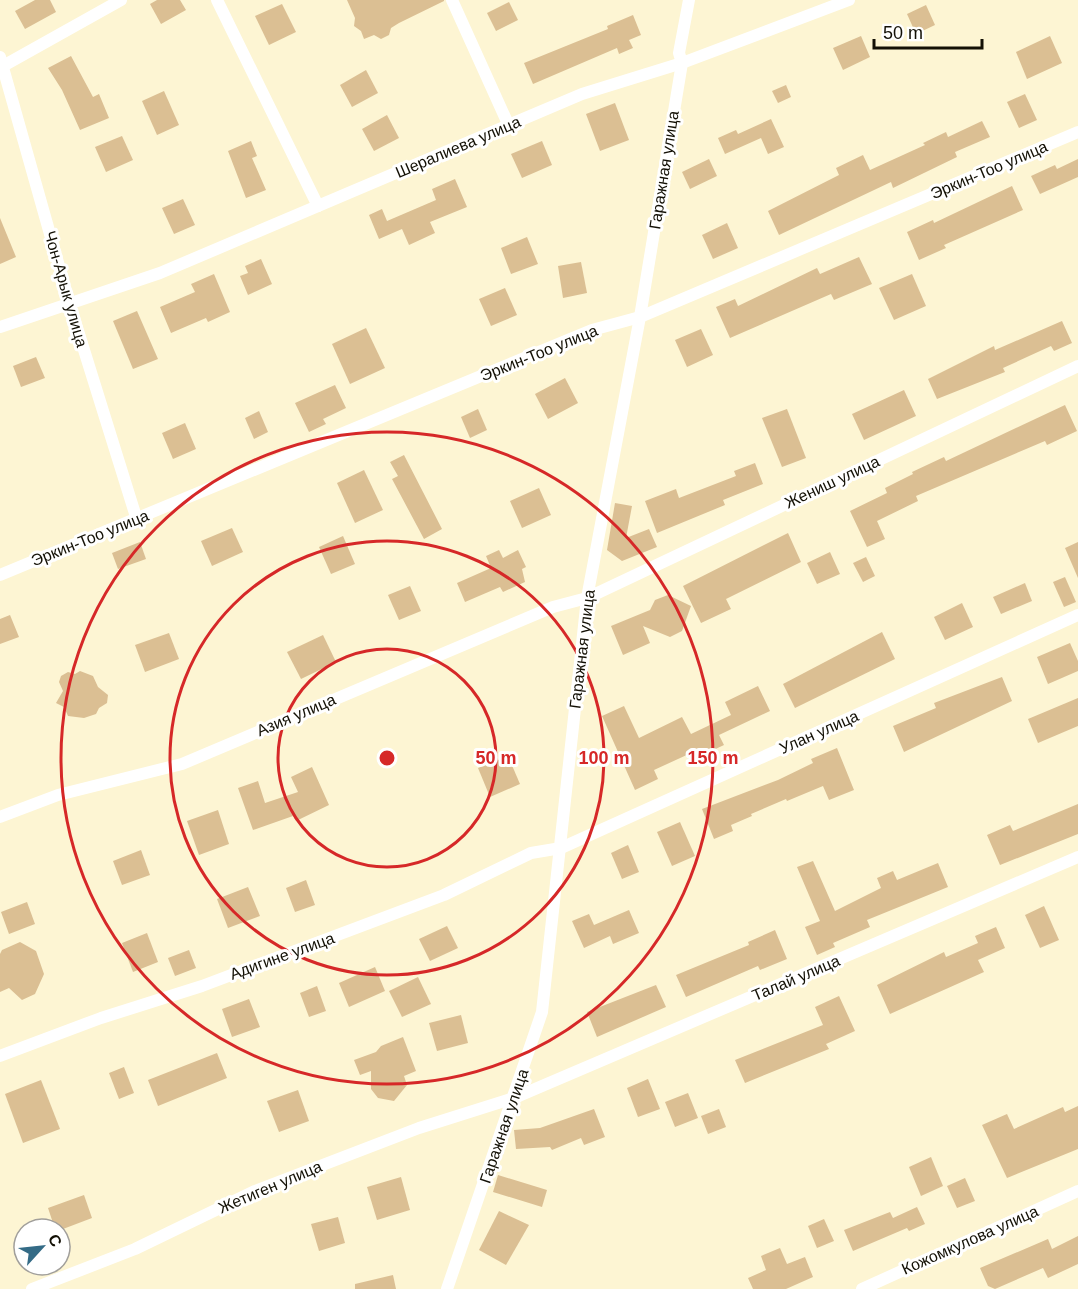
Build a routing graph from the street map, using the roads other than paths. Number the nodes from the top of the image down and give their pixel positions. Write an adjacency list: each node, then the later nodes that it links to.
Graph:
1 (121, 0): 6 (street)
2 (218, 0): 10 (street)
3 (452, 0): 8 (street)
4 (688, 0): 7 (street, Гаражная улица)
5 (849, 0): 7 (street, Шералиева улица)
6 (2, 62): 11 (street, Чон-Арык улица)
7 (682, 63): 8 (street, Шералиева улица); 12 (street, Гаражная улица)
8 (509, 126): 10 (street, Шералиева улица)
9 (1078, 132): 12 (street, Эркин-Тоо улица)
10 (318, 206): 11 (street, Шералиева улица)
11 (70, 305): 13 (street, Шералиева улица); 15 (street, Чон-Арык улица)
12 (640, 317): 15 (street, Эркин-Тоо улица); 17 (street, Гаражная улица)
13 (0, 327)
14 (1078, 366): 17 (street, Жениш улица)
15 (137, 520): 16 (street, Эркин-Тоо улица)
16 (0, 575)
17 (587, 598): 19 (street, Азия улица); 20 (street, Гаражная улица)
18 (1078, 615): 20 (street, Улан улица)
19 (0, 817)
20 (561, 848): 22 (street, Адигине улица); 23 (street, Гаражная улица)
21 (1078, 857): 23 (street, Талай улица)
22 (0, 1056)
23 (514, 1098): 25 (street, Жетиген улица); 26 (street, Гаражная улица)
24 (1078, 1191): 27 (street, Кожомкулова улица)
25 (32, 1289)
26 (447, 1289)
27 (862, 1289)

